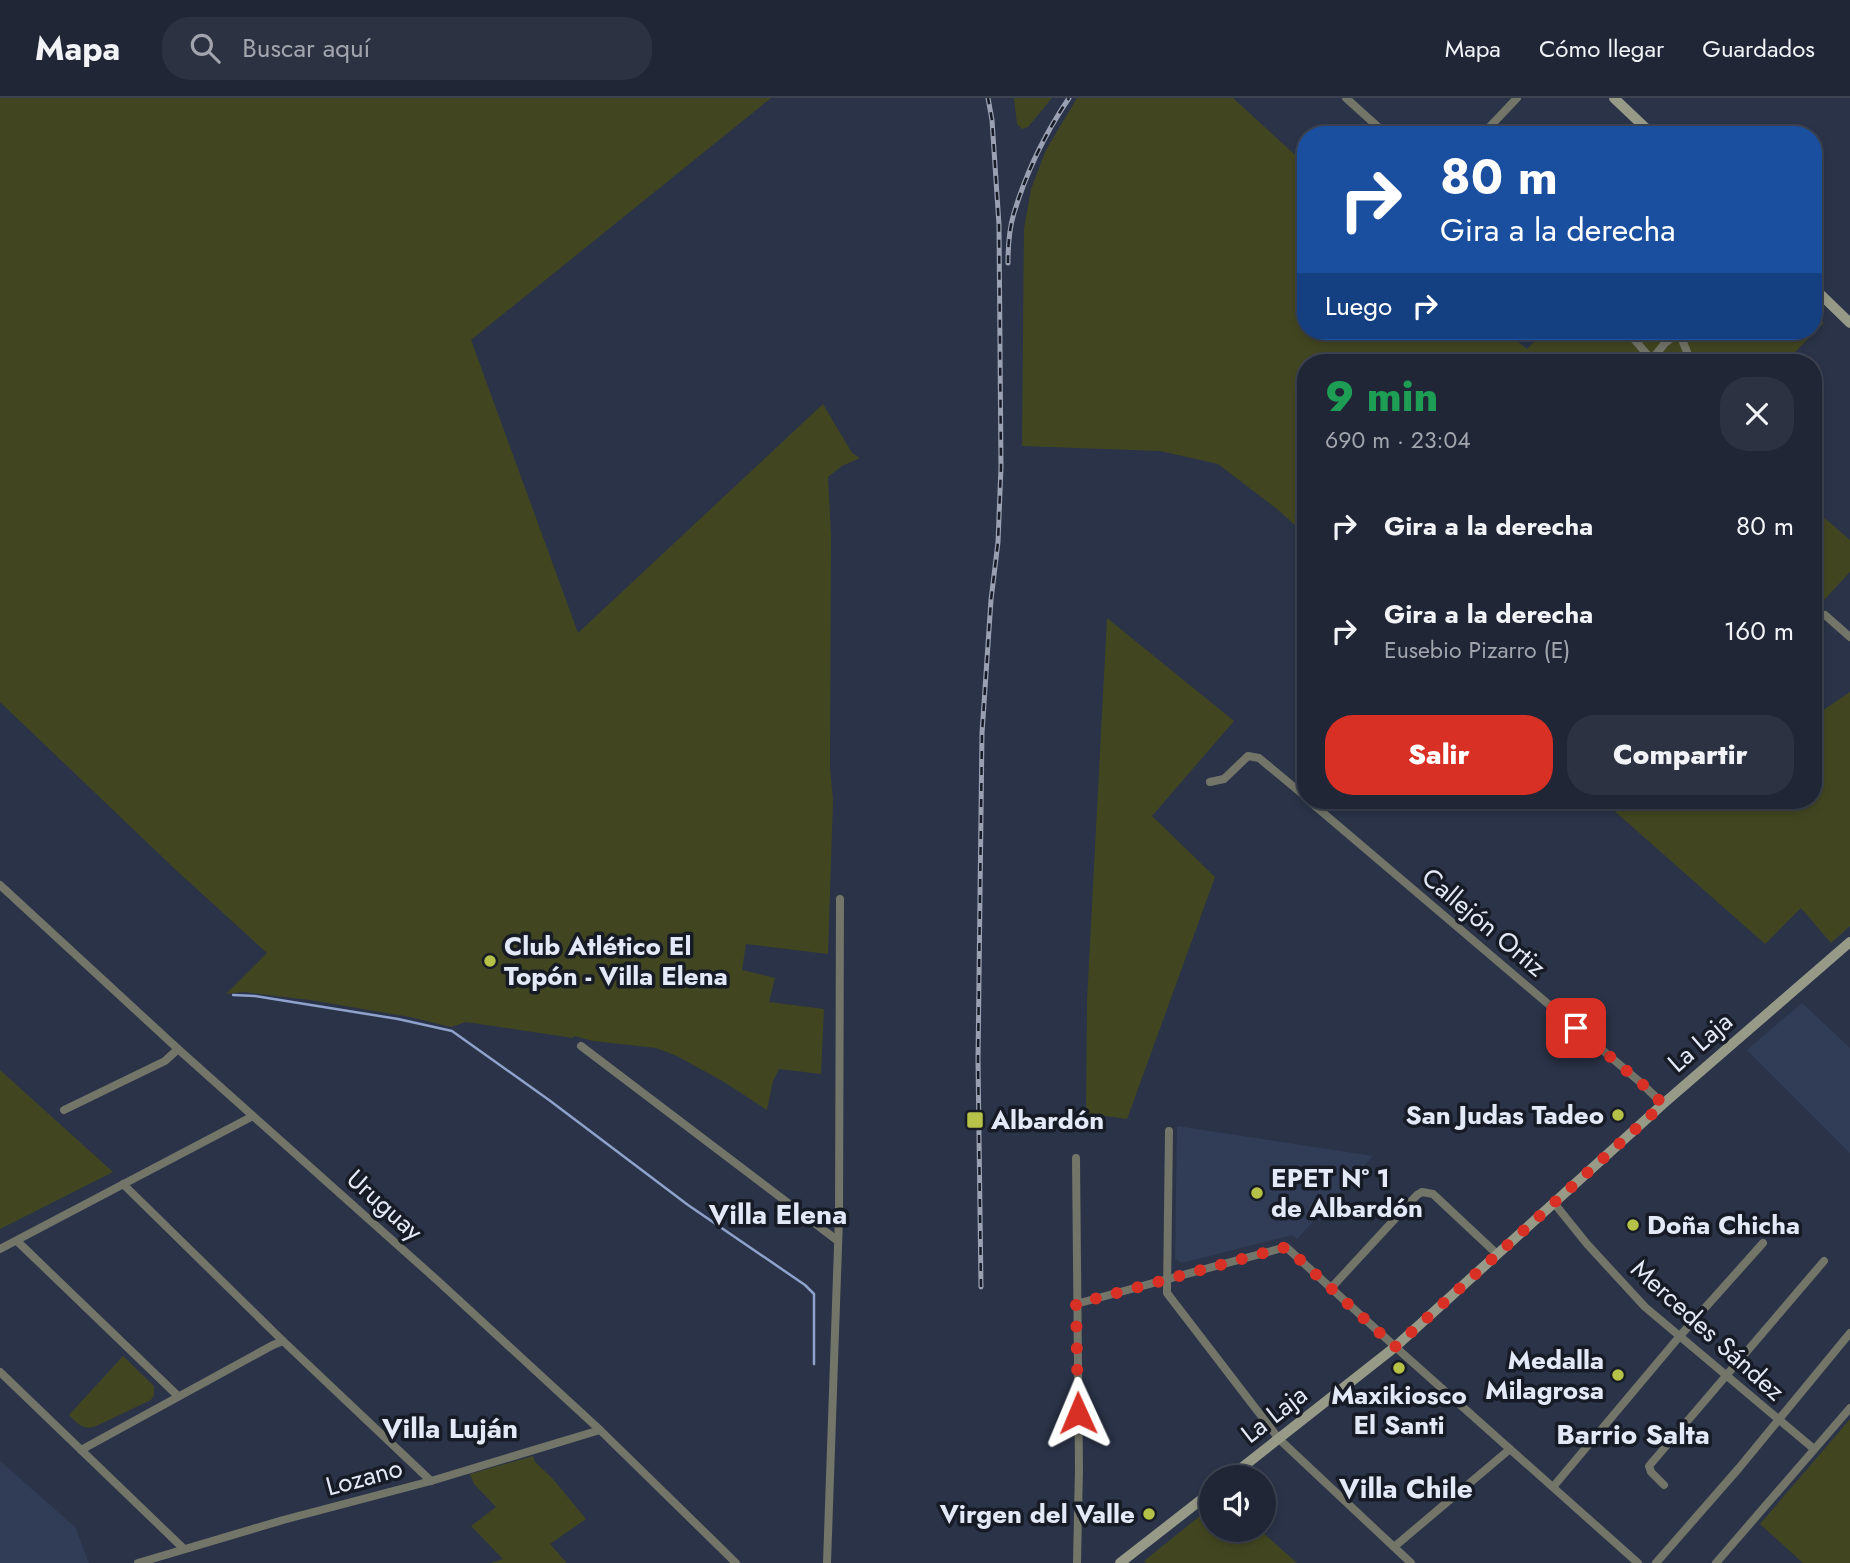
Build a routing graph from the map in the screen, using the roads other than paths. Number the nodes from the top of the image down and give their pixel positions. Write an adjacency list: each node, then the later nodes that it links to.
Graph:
1 (1346, 98): 4 (street)
2 (1517, 98): 5 (street)
3 (1614, 98): 6 (main road)
4 (1377, 126)
5 (1491, 126)
6 (1644, 126)
7 (1822, 296): 8 (main road)
8 (1850, 323)
9 (1634, 340): 11 (street)
10 (1669, 340): 12 (street)
11 (1645, 354)
12 (1655, 354)
13 (1825, 615): 14 (street)
14 (1850, 637)
15 (1210, 782): 16 (street, Callejón Ortiz)
16 (1297, 790)
17 (1319, 809): 23 (street, Callejón Ortiz)
18 (0, 885): 22 (street, Uruguay)
19 (840, 899): 31 (street)
20 (1850, 942): 23 (main road, La Laja)
21 (581, 1046): 31 (street)
22 (178, 1049): 24 (street); 25 (street, Uruguay)
23 (1663, 1104): 29 (main road, La Laja)
24 (64, 1110)
25 (253, 1116): 28 (street); 48 (street, Uruguay)
26 (1169, 1130): 36 (street)
27 (1076, 1158): 38 (street)
28 (124, 1184): 30 (street); 41 (street)
29 (1554, 1203): 34 (main road, La Laja); 40 (street, Mercedes Sández)
30 (17, 1241): 33 (street); 45 (street)
31 (838, 1241): 62 (street)
32 (1763, 1243): 40 (street)
33 (0, 1249)
34 (1496, 1254): 37 (street); 42 (main road, La Laja)
35 (1824, 1261): 44 (street)
36 (1166, 1279): 37 (street); 38 (street); 49 (street)
37 (1332, 1287): 42 (street)
38 (1076, 1304): 63 (street)
39 (1850, 1333): 47 (street)
40 (1679, 1337): 44 (street, Mercedes Sández); 56 (street)
41 (283, 1341): 45 (street); 54 (street)
42 (1395, 1347): 49 (main road, La Laja); 50 (street)
43 (0, 1372): 52 (street)
44 (1724, 1375): 47 (street, Mercedes Sández); 55 (street)
45 (178, 1396): 52 (street)
46 (1850, 1408): 51 (street)
47 (1779, 1421): 51 (street, Mercedes Sández); 67 (street)
48 (600, 1430): 54 (street, Lozano); 61 (street, Uruguay)
49 (1279, 1439): 53 (main road, La Laja); 58 (street)
50 (1510, 1449): 56 (street); 58 (street)
51 (1814, 1449): 68 (street)
52 (81, 1450): 59 (street)
53 (1245, 1465)
54 (431, 1481): 59 (street, Lozano)
55 (1664, 1485)
56 (1553, 1487): 66 (street)
57 (1199, 1501): 64 (main road)
58 (1394, 1547): 65 (street)
59 (184, 1549): 60 (street, Lozano)
60 (138, 1563)
61 (736, 1563)
62 (827, 1563)
63 (1077, 1563)
64 (1120, 1563)
65 (1411, 1563)
66 (1638, 1563)
67 (1656, 1563)
68 (1716, 1563)

